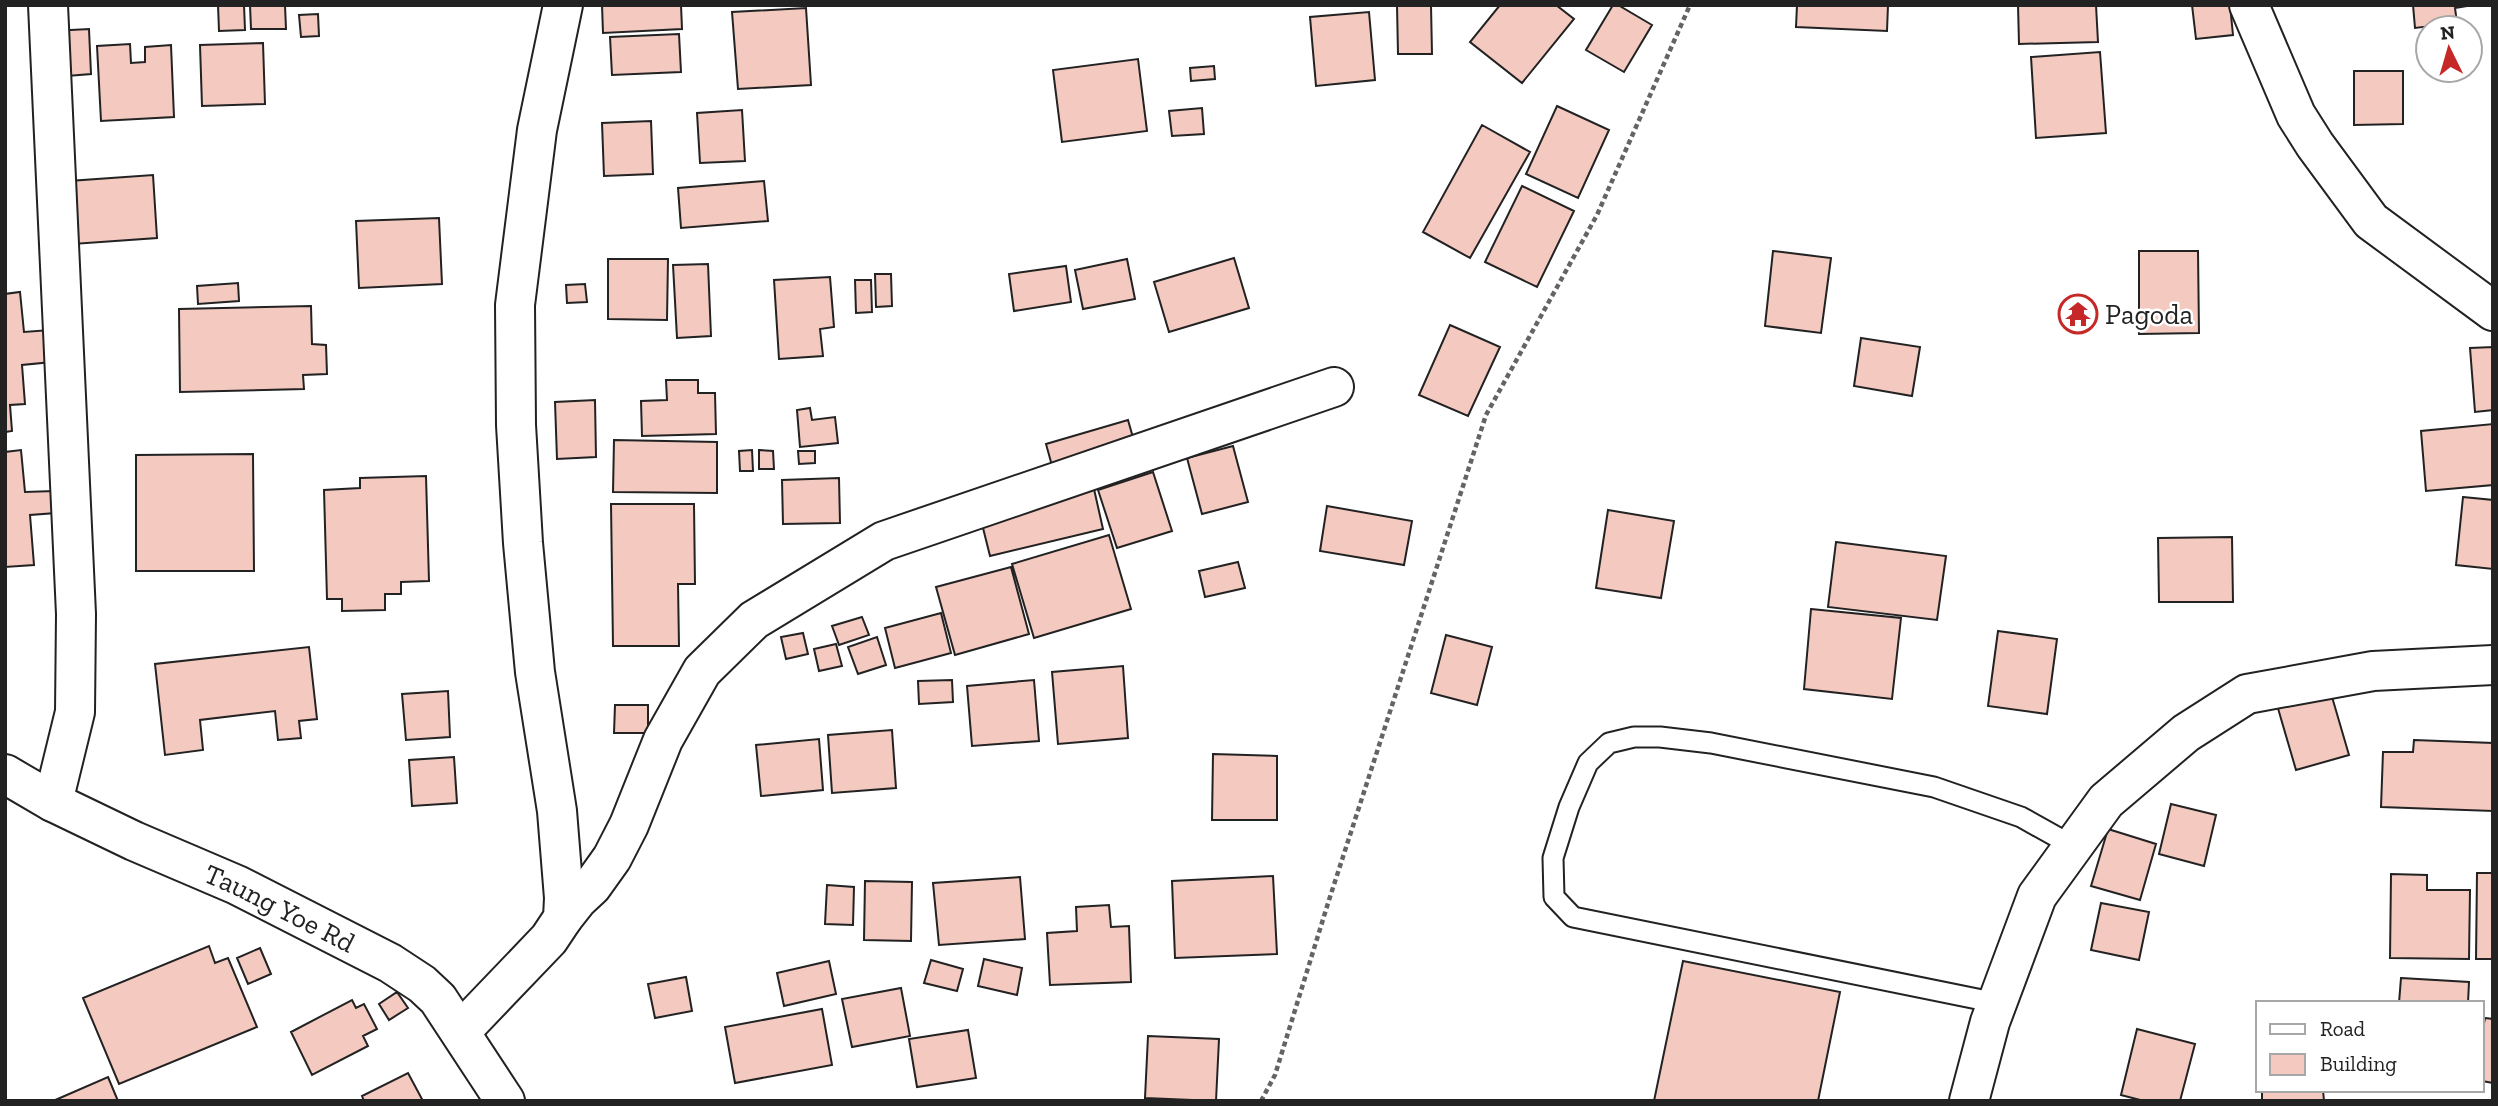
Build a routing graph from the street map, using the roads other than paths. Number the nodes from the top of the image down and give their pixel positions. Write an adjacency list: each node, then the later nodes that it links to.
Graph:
1 (47, 5): 8 (street)
2 (563, 5): 10 (street)
3 (2249, 5): 4 (street)
4 (2493, 311)
5 (1334, 387): 10 (street)
6 (2493, 665): 9 (street)
7 (5, 774): 8 (street, Taung Yoe Rd)
8 (53, 802): 12 (street, Taung Yoe Rd)
9 (2073, 846): 11 (street); 11 (lane)
10 (564, 918): 12 (street)
11 (1997, 1003): 14 (street)
12 (461, 1031): 13 (street, Taung Yoe Rd)
13 (505, 1101)
14 (1969, 1101)

